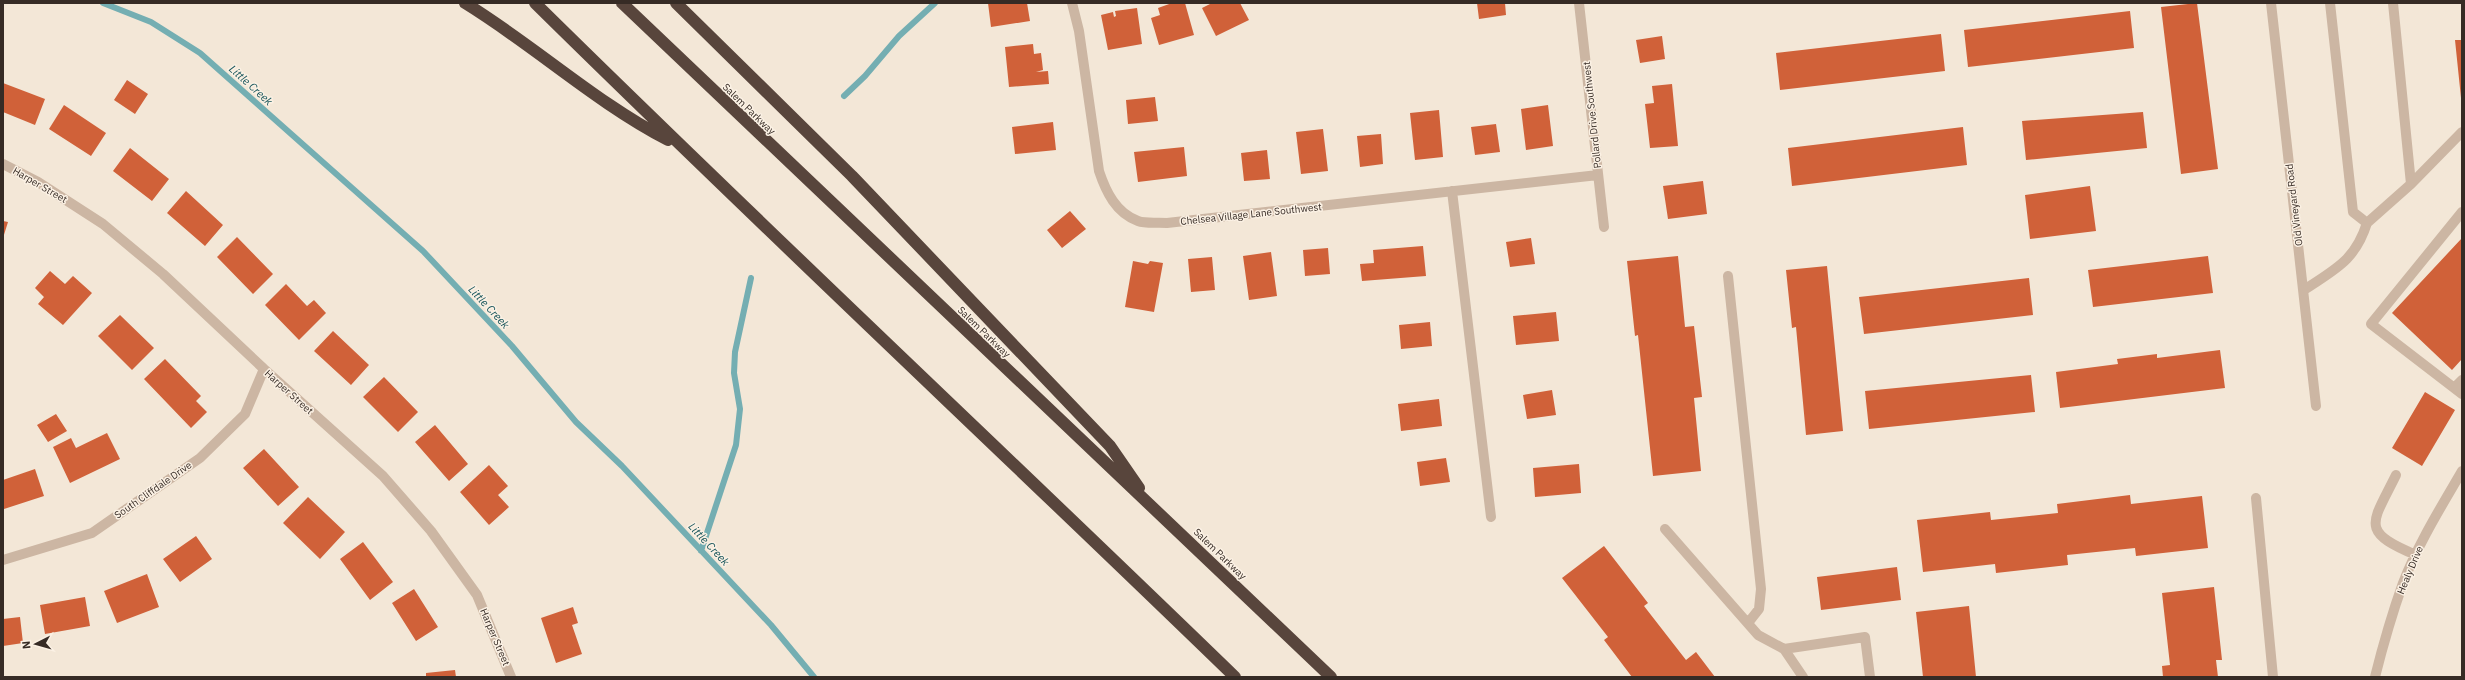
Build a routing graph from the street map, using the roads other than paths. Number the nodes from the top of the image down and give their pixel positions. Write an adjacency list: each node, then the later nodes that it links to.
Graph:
1 (465, 3): 11 (highway)
2 (535, 3): 11 (highway)
3 (622, 3): 28 (highway, Salem Parkway)
4 (676, 3): 28 (highway)
5 (1072, 3): 15 (street, Chelsea Village Lane Southwest)
6 (1579, 3): 13 (street, Pollard Drive Southwest)
7 (2271, 3): 20 (street, Old Vineyard Road)
8 (2330, 3): 17 (street)
9 (2393, 3): 14 (street)
10 (2462, 132): 14 (street)
11 (680, 147): 36 (highway)
12 (3, 164): 21 (street, Harper Street)
13 (1598, 175): 15 (street, Chelsea Village Lane Southwest); 18 (street, Pollard Drive Southwest)
14 (2411, 184): 17 (street)
15 (1452, 191): 29 (street)
16 (2462, 212): 23 (street)
17 (2367, 223): 20 (street)
18 (1604, 227)
19 (1728, 276): 33 (street)
20 (2304, 290): 24 (street, Old Vineyard Road)
21 (264, 369): 32 (street, South Cliffdale Drive); 35 (street, Harper Street)
22 (2462, 380): 23 (street)
23 (2458, 391)
24 (2316, 406)
25 (2462, 471): 31 (street, Healy Drive)
26 (2396, 475): 31 (street)
27 (2256, 498): 40 (street)
28 (1150, 504): 37 (highway, Salem Parkway)
29 (1491, 517)
30 (1665, 529): 33 (street)
31 (2416, 555): 41 (street, Healy Drive)
32 (3, 560)
33 (1748, 623): 34 (street)
34 (1784, 649): 38 (street); 39 (street)
35 (511, 677)
36 (1236, 677)
37 (1331, 677)
38 (1803, 677)
39 (1870, 677)
40 (2273, 677)
41 (2375, 677)

